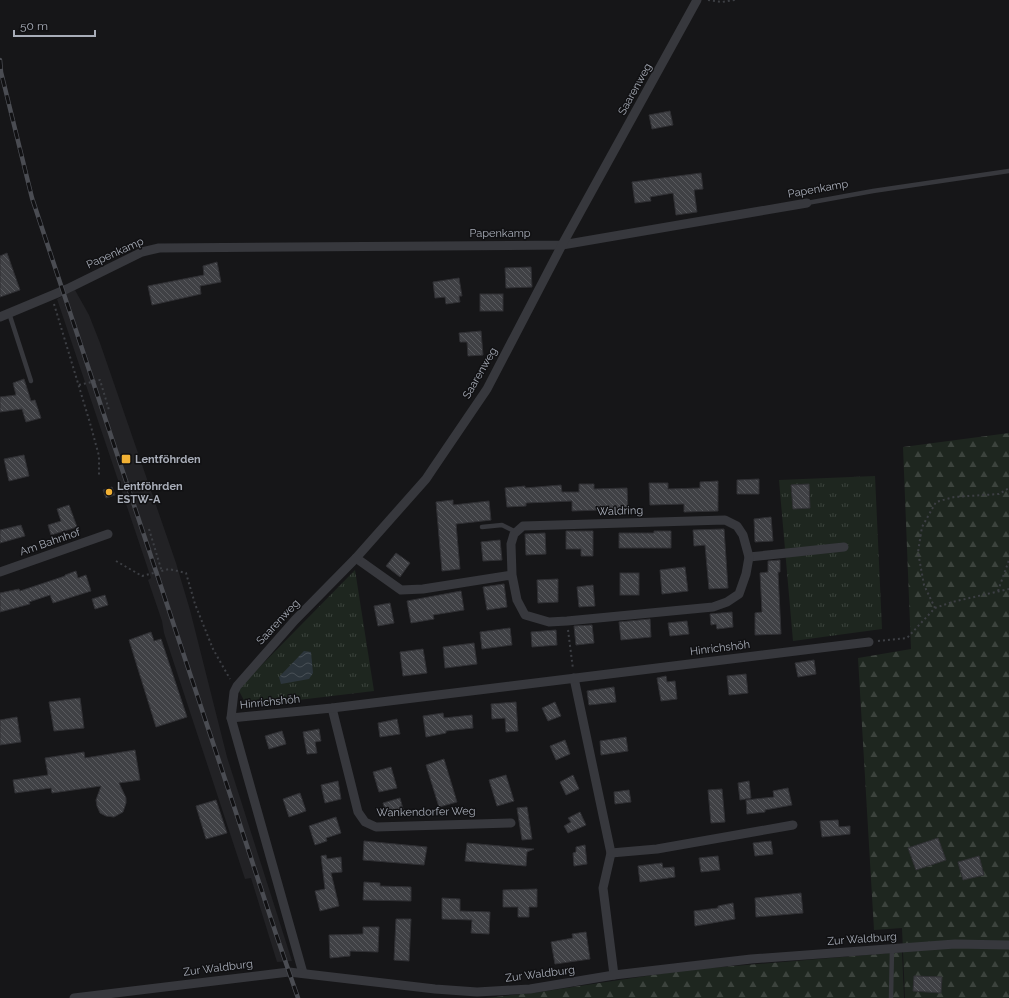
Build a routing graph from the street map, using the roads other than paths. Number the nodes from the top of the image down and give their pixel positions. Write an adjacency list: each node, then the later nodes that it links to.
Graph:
1 (698, 0): 4 (street, Saarenweg)
2 (1009, 170): 3 (lane, Papenkamp)
3 (807, 203): 4 (street, Papenkamp)
4 (562, 245): 5 (street, Papenkamp); 13 (street, Saarenweg)
5 (9, 313): 6 (street, Papenkamp); 7 (lane)
6 (0, 317)
7 (31, 381)
8 (482, 527): 9 (lane)
9 (516, 532): 12 (street, Waldring); 15 (street, Waldring)
10 (108, 534): 14 (street, Am Bahnhof)
11 (844, 547): 12 (street)
12 (748, 557): 15 (street, Waldring)
13 (356, 558): 15 (street); 19 (street, Saarenweg)
14 (0, 572)
15 (512, 575)
16 (869, 642): 17 (street, Hinrichshöh)
17 (574, 678): 18 (street, Hinrichshöh); 22 (street)
18 (332, 708): 19 (street, Hinrichshöh); 20 (street, Wankendorfer Weg)
19 (231, 718): 25 (street, Hinrichshöh)
20 (511, 823)
21 (793, 825): 22 (street)
22 (611, 853): 26 (street)
23 (1009, 945): 24 (street, Zur Waldburg)
24 (892, 948): 26 (street, Zur Waldburg); 29 (lane)
25 (303, 972): 27 (street, Zur Waldburg); 28 (street, Zur Waldburg)
26 (614, 975): 27 (street, Zur Waldburg)
27 (478, 995)
28 (74, 998)
29 (891, 998)

